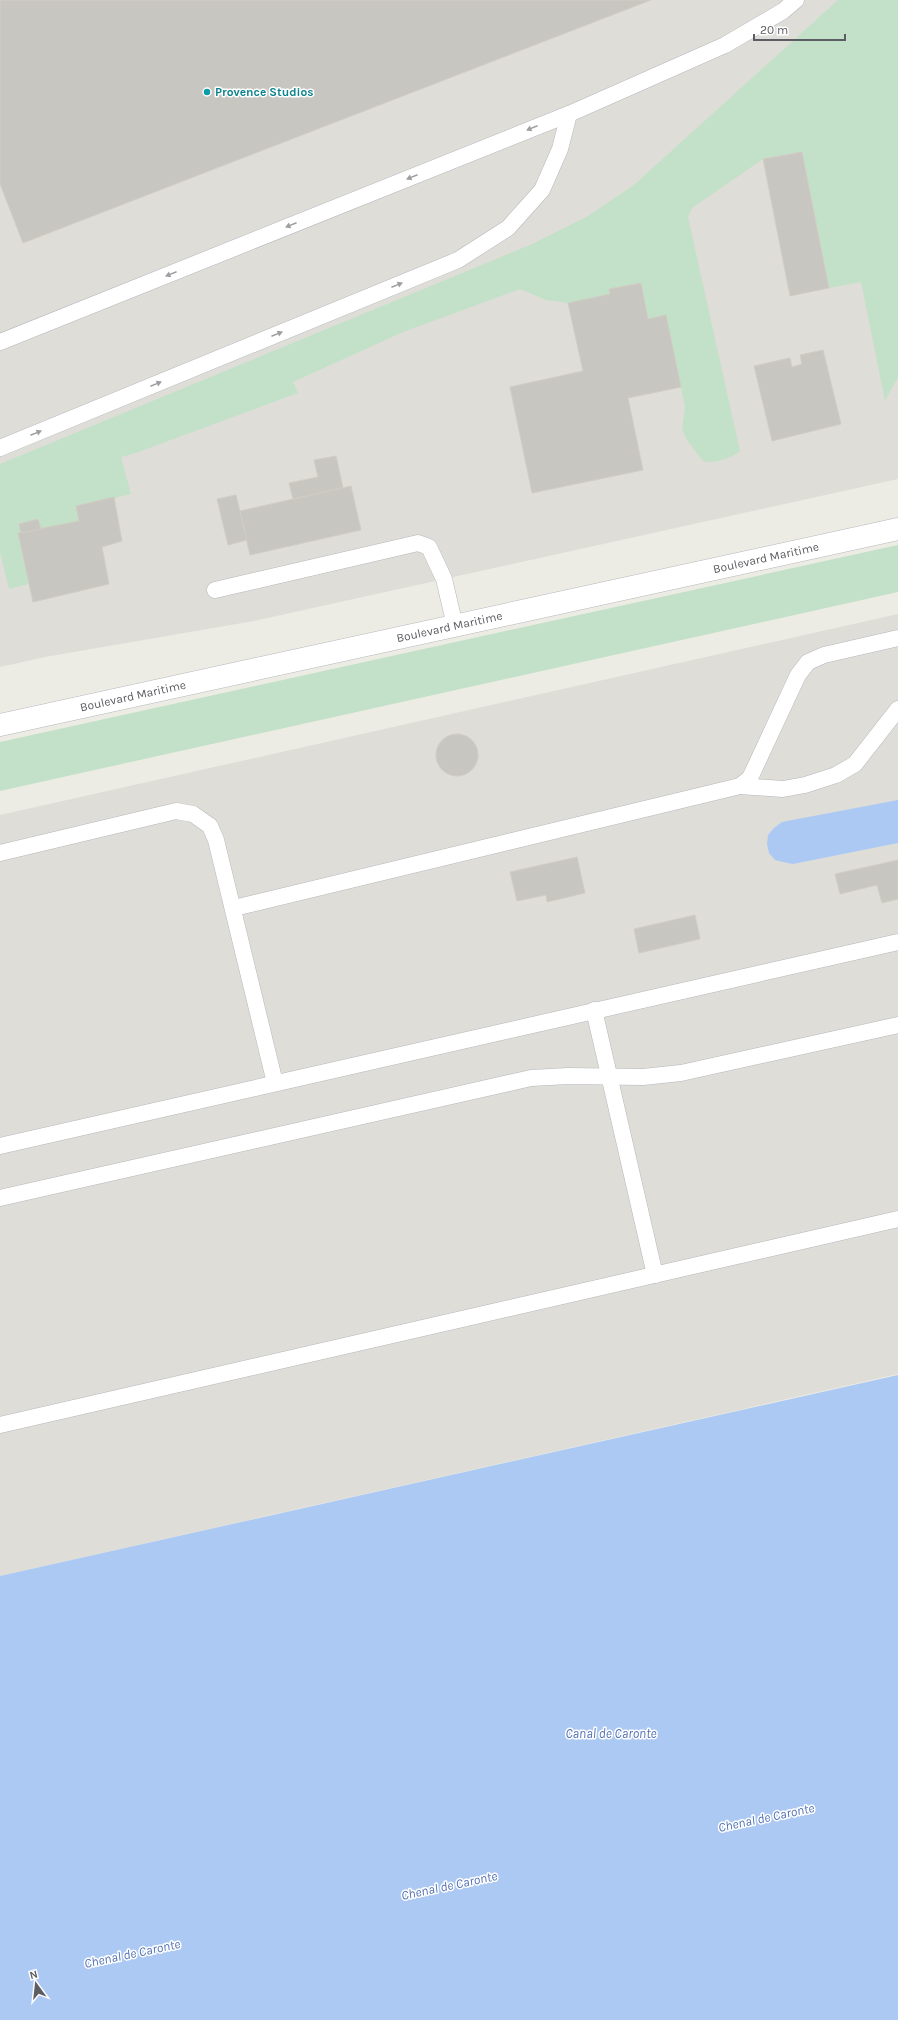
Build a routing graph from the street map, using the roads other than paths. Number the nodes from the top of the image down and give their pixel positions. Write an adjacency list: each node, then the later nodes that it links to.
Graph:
1 (796, 0): 2 (lane)
2 (569, 114): 3 (lane, one-way to 3); 4 (lane, one-way to 2)
3 (0, 342)
4 (0, 448)
5 (898, 529): 7 (street, Boulevard Maritime)
6 (215, 590): 7 (lane)
7 (455, 626): 10 (street, Boulevard Maritime)
8 (898, 638): 11 (lane)
9 (898, 709): 11 (lane)
10 (0, 724)
11 (740, 786): 13 (lane)
12 (0, 853): 13 (lane)
13 (234, 908): 18 (lane)
14 (898, 942): 15 (lane)
15 (594, 1010): 17 (lane); 18 (lane)
16 (898, 1025): 17 (lane)
17 (609, 1076): 20 (lane); 22 (lane)
18 (275, 1083): 19 (lane)
19 (0, 1146)
20 (0, 1198)
21 (898, 1219): 22 (lane)
22 (654, 1275): 23 (lane)
23 (0, 1425)

